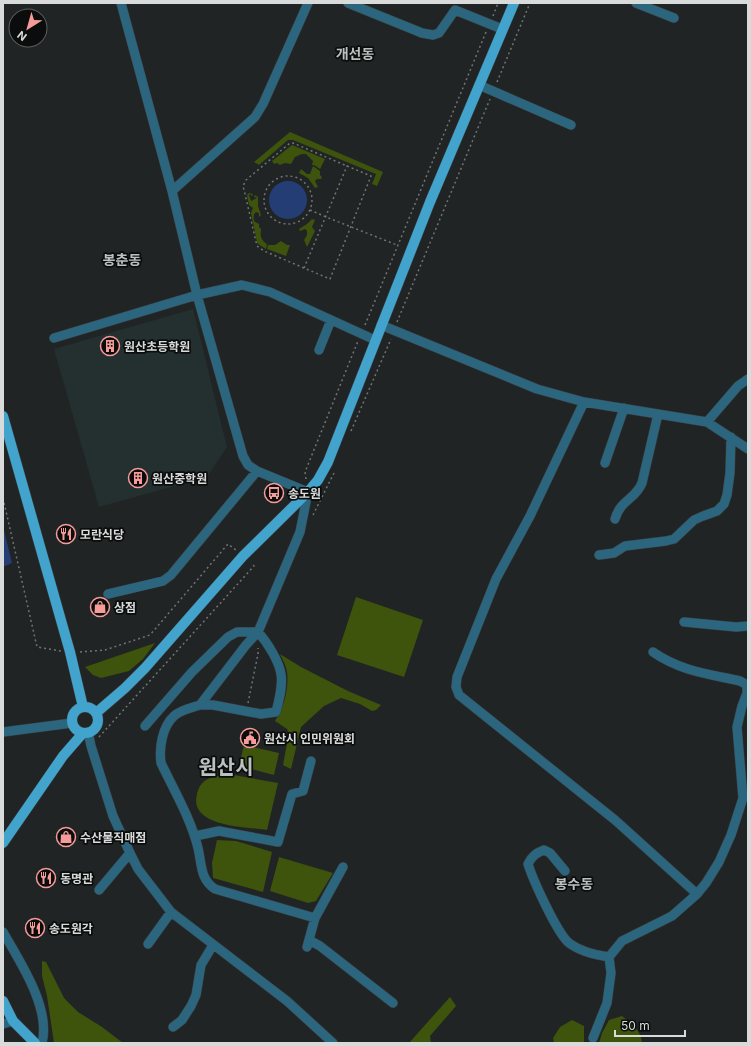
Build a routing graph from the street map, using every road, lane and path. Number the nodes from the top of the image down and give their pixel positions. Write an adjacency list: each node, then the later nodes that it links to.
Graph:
1 (121, 3): 15 (street)
2 (308, 3): 15 (street)
3 (348, 3): 9 (street)
4 (498, 3): 9 (path)
5 (514, 3): 10 (main road)
6 (530, 3): 12 (path)
7 (636, 3): 8 (street)
8 (674, 18)
9 (489, 24): 10 (street); 19 (path)
10 (502, 29): 11 (main road)
11 (479, 85): 12 (street); 23 (main road)
12 (494, 91): 13 (street); 24 (path)
13 (571, 125)
14 (347, 166): 17 (path); 18 (path); 20 (path)
15 (172, 192): 21 (street)
16 (310, 209): 16 (path); 17 (path)
17 (326, 217): 18 (path); 20 (path)
18 (351, 227): 19 (path); 20 (path)
19 (397, 245): 25 (path)
20 (304, 268)
21 (197, 295): 22 (street); 26 (street); 39 (street)
22 (330, 320): 25 (street); 28 (street)
23 (381, 325): 24 (street); 27 (main road)
24 (394, 331): 30 (street); 36 (path)
25 (361, 334): 27 (street); 41 (path)
26 (54, 338)
27 (375, 340): 41 (main road)
28 (319, 350)
29 (748, 379): 34 (street)
30 (584, 402): 31 (street); 70 (street)
31 (624, 408): 32 (street); 38 (street)
32 (658, 414): 34 (street); 43 (street)
33 (3, 416): 51 (main road)
34 (707, 422): 35 (street)
35 (731, 437): 37 (street); 45 (street)
36 (349, 438)
37 (748, 449)
38 (605, 463)
39 (257, 471): 41 (street); 47 (street)
40 (334, 473): 44 (path)
41 (308, 492): 44 (street); 46 (main road)
42 (3, 498): 51 (path)
43 (615, 519)
44 (300, 532): 50 (street)
45 (599, 555)
46 (243, 556): 51 (path); 57 (main road); 62 (path)
47 (108, 594)
48 (684, 622): 49 (street)
49 (748, 626)
50 (258, 632): 55 (street); 55 (street); 59 (street)
51 (70, 652): 56 (main road)
52 (653, 652): 70 (street)
53 (258, 654): 54 (path)
54 (249, 700)
55 (200, 705): 64 (street)
56 (83, 707): 57 (main road); 58 (main road)
57 (96, 713): 61 (main road)
58 (72, 723): 60 (street); 61 (main road)
59 (145, 726)
60 (3, 732)
61 (86, 733): 62 (street); 65 (main road)
62 (90, 746): 66 (street)
63 (310, 761): 64 (street)
64 (195, 836): 72 (street)
65 (3, 843)
66 (130, 852): 69 (street); 71 (street)
67 (343, 867): 72 (street)
68 (565, 871): 76 (street)
69 (99, 890)
70 (697, 894): 76 (street)
71 (171, 912): 74 (street); 75 (street)
72 (315, 918): 78 (street)
73 (3, 932): 84 (street)
74 (148, 944)
75 (213, 945): 81 (street); 85 (street)
76 (609, 957): 82 (street)
77 (3, 1001): 79 (main road)
78 (393, 1003)
79 (13, 1021): 80 (street); 83 (main road)
80 (3, 1024)
81 (173, 1027)
82 (593, 1038)
83 (35, 1043)
84 (42, 1043)
85 (333, 1043)

